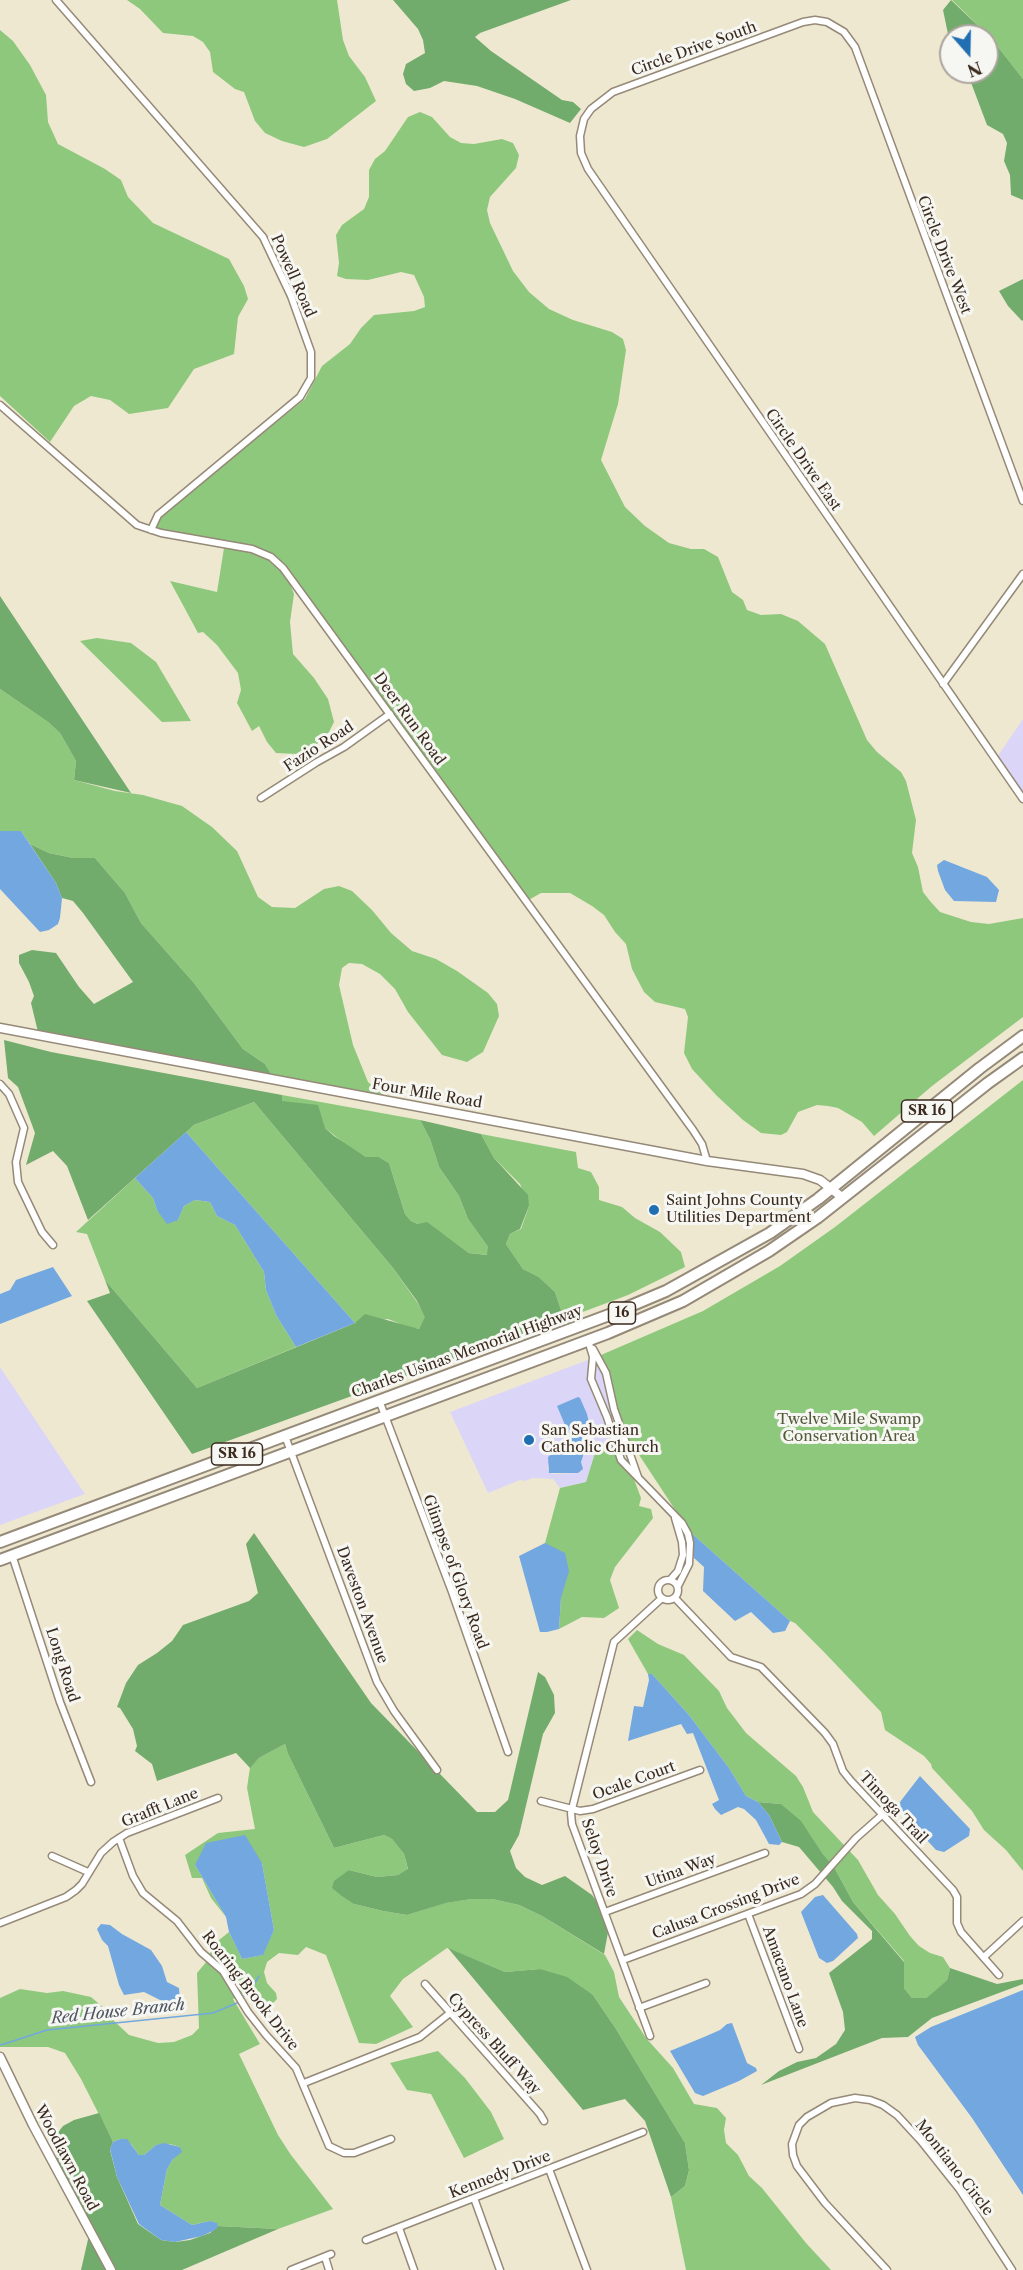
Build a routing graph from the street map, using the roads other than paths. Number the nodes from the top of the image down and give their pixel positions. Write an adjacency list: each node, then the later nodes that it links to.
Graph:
1 (56, 0): 6 (street, Powell Road)
2 (832, 24): 3 (street, Circle Drive South); 5 (street, Circle Drive West)
3 (581, 129): 8 (street, Circle Drive East)
4 (0, 405): 6 (street, Deer Run Road)
5 (1023, 501)
6 (151, 530): 9 (street, Deer Run Road)
7 (1023, 574): 8 (street)
8 (943, 684): 11 (street, Circle Drive East)
9 (390, 714): 10 (street, Fazio Road); 16 (street, Deer Run Road)
10 (261, 798)
11 (1023, 799)
12 (0, 1028): 16 (main road, Four Mile Road)
13 (1023, 1036): 17 (highway, Charles Usinas Memorial Highway / SR 16)
14 (1023, 1058): 18 (highway, Charles Usinas Memorial Highway / SR 16)
15 (0, 1084): 19 (street)
16 (707, 1161): 17 (main road, Four Mile Road)
17 (832, 1188): 18 (main road, Four Mile Road); 20 (highway, Charles Usinas Memorial Highway / SR 16)
18 (843, 1198): 21 (highway, Charles Usinas Memorial Highway / SR 16)
19 (53, 1245)
20 (666, 1291): 21 (highway, 16); 24 (highway, Charles Usinas Memorial Highway / SR 16)
21 (588, 1340): 22 (street, Seloy Drive); 23 (street, Seloy Drive); 25 (highway, Charles Usinas Memorial Highway / SR 16)
22 (609, 1385): 23 (street); 28 (street, Seloy Drive)
23 (594, 1387): 28 (street, Seloy Drive)
24 (379, 1400): 25 (street, Glimpse of Glory Road); 26 (highway, Charles Usinas Memorial Highway / SR 16)
25 (385, 1416): 27 (highway, Charles Usinas Memorial Highway / SR 16); 37 (street, Glimpse of Glory Road)
26 (285, 1436): 27 (street, Daveston Avenue); 30 (highway, Charles Usinas Memorial Highway / SR 16)
27 (291, 1452): 31 (highway, Charles Usinas Memorial Highway / SR 16); 38 (street, Daveston Avenue)
28 (640, 1481): 29 (street, Seloy Drive)
29 (674, 1515): 33 (street, Seloy Drive); 34 (street, Seloy Drive)
30 (0, 1542)
31 (12, 1555): 32 (highway, Charles Usinas Memorial Highway / SR 16); 40 (street, Long Road)
32 (0, 1560)
33 (670, 1580): 34 (street); 35 (street, Seloy Drive)
34 (678, 1586): 36 (street, Seloy Drive)
35 (662, 1598): 36 (street); 43 (street, Seloy Drive)
36 (675, 1598): 44 (street, Timoga Trail)
37 (508, 1752)
38 (438, 1770)
39 (700, 1770): 43 (street, Ocale Court)
40 (91, 1782)
41 (218, 1798): 45 (street, Grafft Lane)
42 (541, 1801): 43 (street, Ocale Court)
43 (572, 1809): 49 (street, Seloy Drive)
44 (882, 1815): 50 (street, Calusa Crossing Drive); 53 (street, Timoga Trail)
45 (119, 1838): 48 (street, Grafft Lane); 63 (street, Roaring Brook Drive)
46 (765, 1853): 49 (street, Utina Way)
47 (52, 1856): 48 (street)
48 (88, 1872): 52 (street, Grafft Lane)
49 (605, 1912): 54 (street, Seloy Drive)
50 (748, 1914): 54 (street, Calusa Crossing Drive); 61 (street, Amacano Lane)
51 (1023, 1921): 53 (street)
52 (0, 1923)
53 (984, 1958): 55 (street, Timoga Trail)
54 (622, 1960): 58 (street, Seloy Drive)
55 (999, 1975)
56 (705, 1983): 58 (street)
57 (425, 1984): 59 (street, Cypress Bluff Way)
58 (639, 2008): 60 (street, Seloy Drive)
59 (450, 2013): 63 (street); 64 (street, Cypress Bluff Way)
60 (650, 2036)
61 (799, 2049)
62 (0, 2057): 71 (main road, Woodlawn Road)
63 (304, 2083): 66 (street, Roaring Brook Drive)
64 (544, 2121)
65 (643, 2132): 67 (street, Kennedy Drive)
66 (391, 2139)
67 (549, 2169): 68 (street, Kennedy Drive); 76 (street)
68 (474, 2198): 69 (street, Kennedy Drive); 75 (street)
69 (399, 2228): 70 (street, Kennedy Drive); 74 (street)
70 (366, 2240)
71 (111, 2270)
72 (291, 2270): 73 (street)
73 (330, 2270)
74 (414, 2270)
75 (500, 2270)
76 (587, 2270)
77 (887, 2270): 78 (street, Montiano Circle)
78 (1012, 2270)

